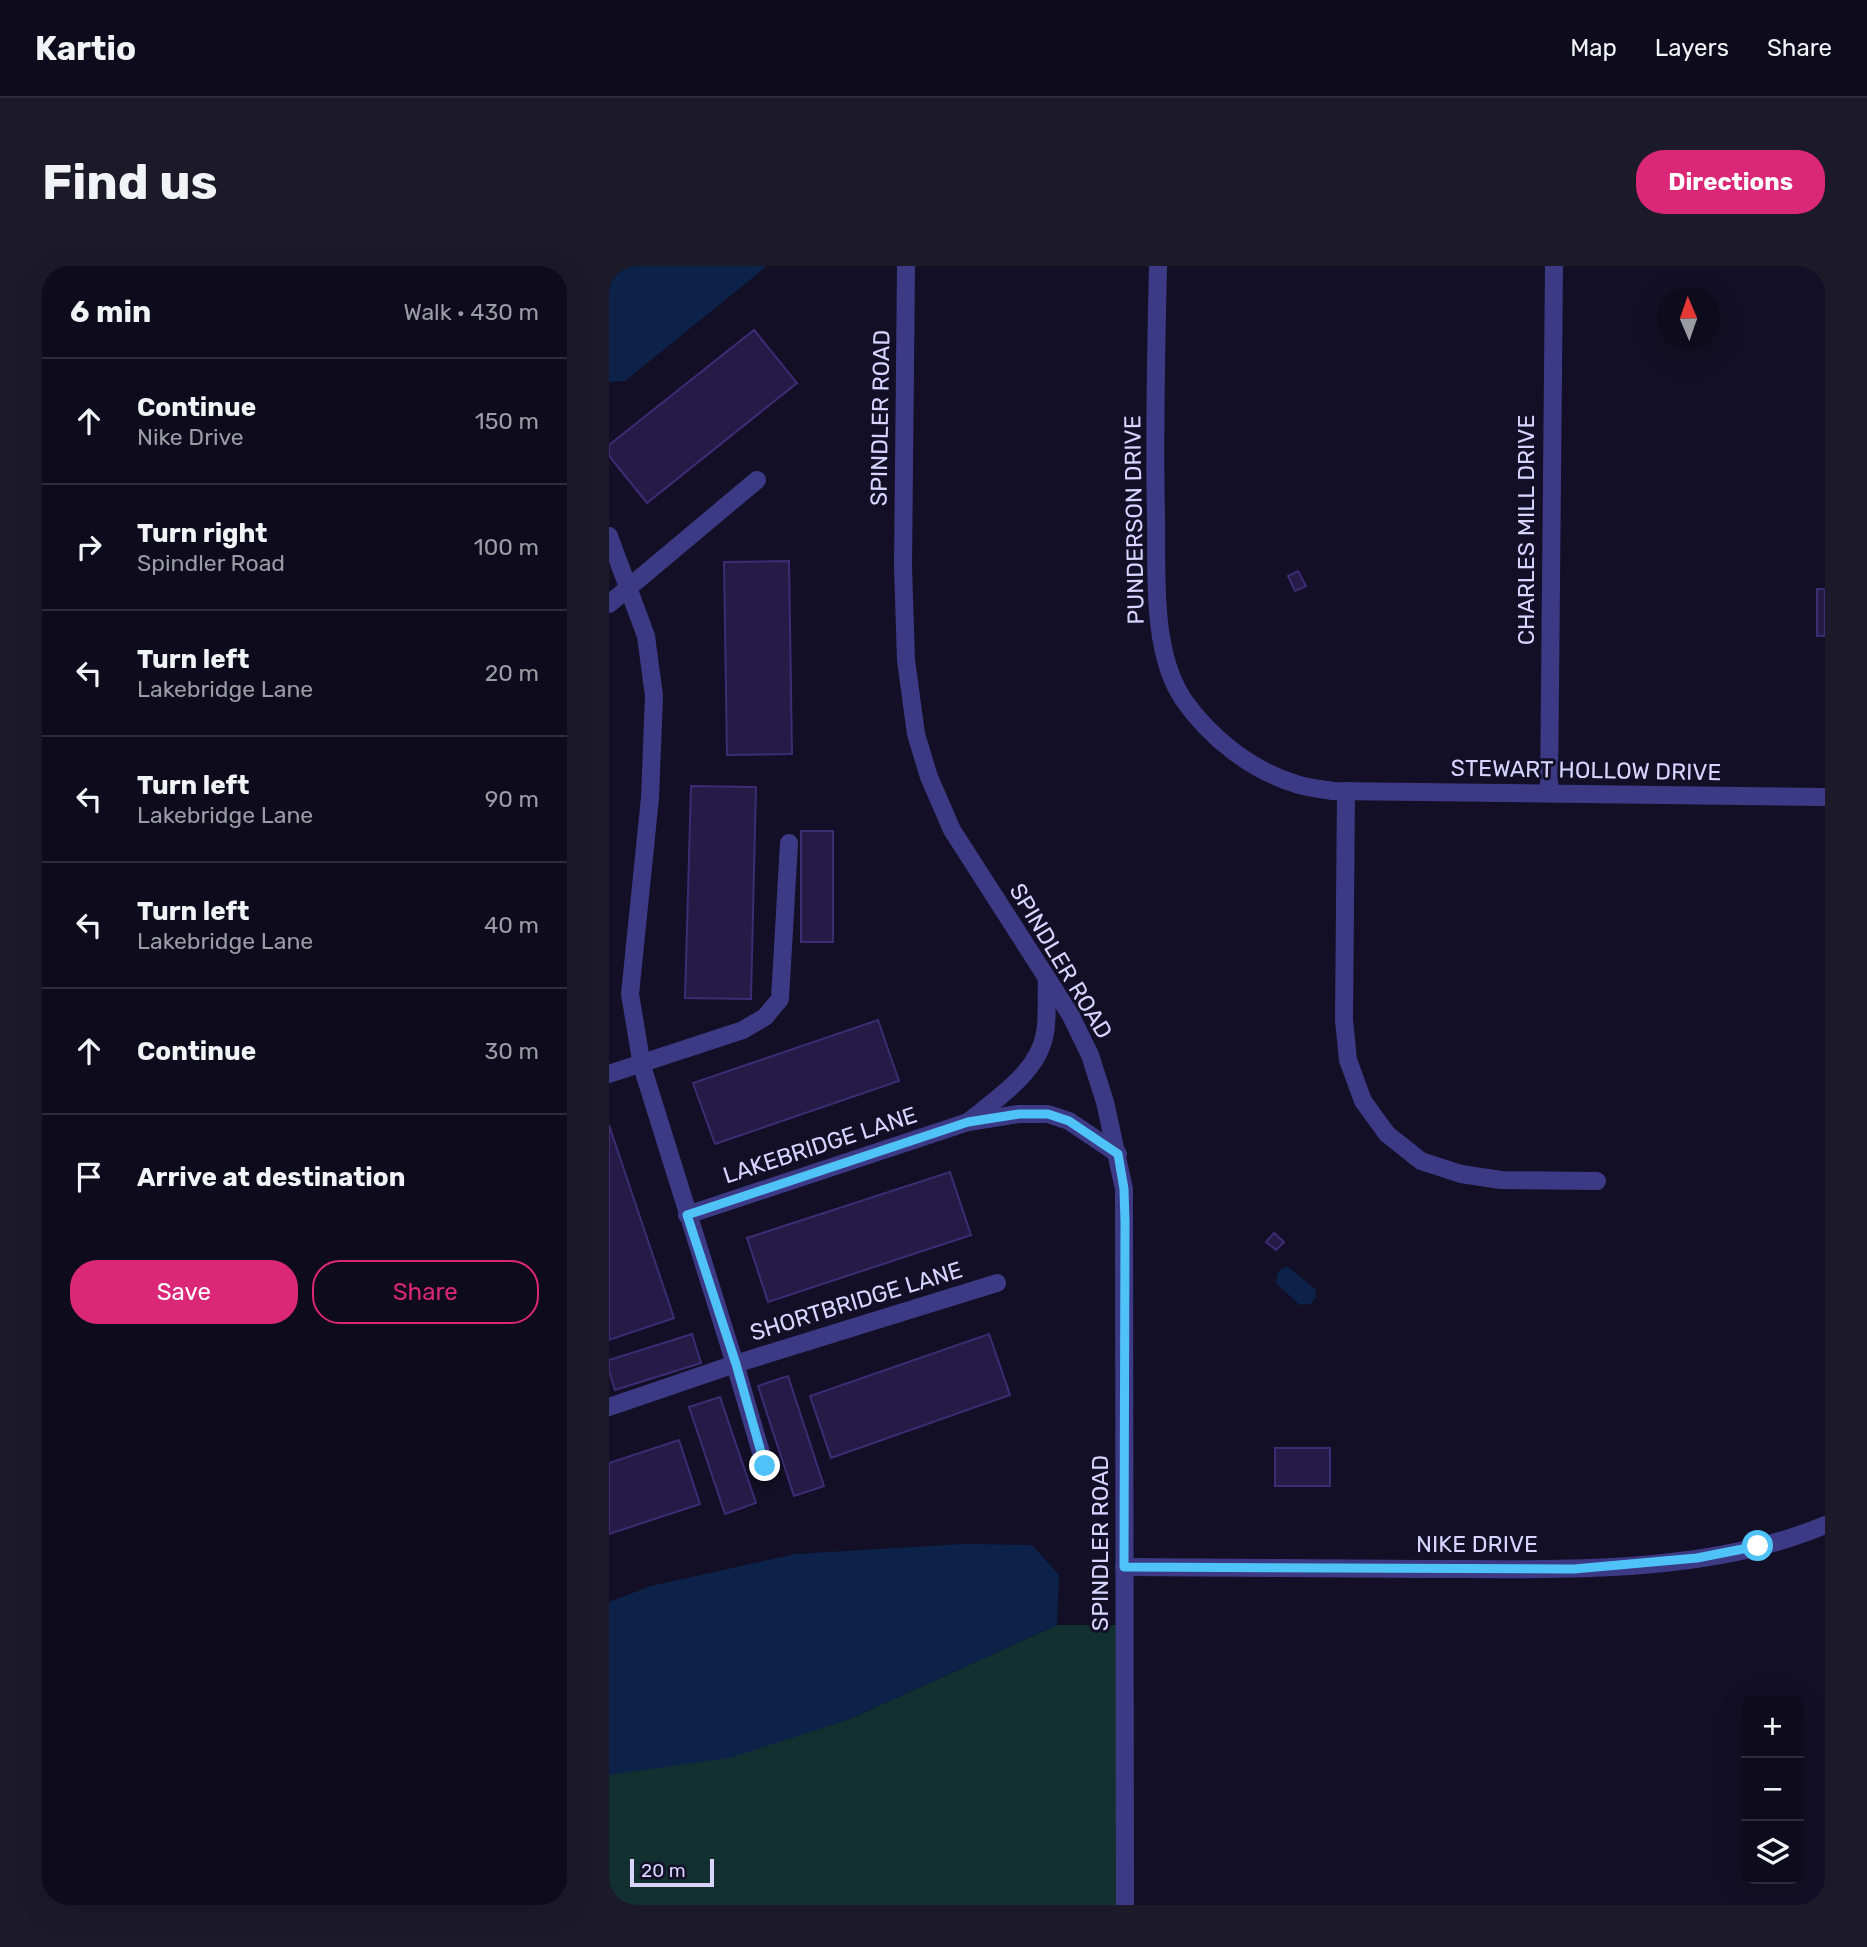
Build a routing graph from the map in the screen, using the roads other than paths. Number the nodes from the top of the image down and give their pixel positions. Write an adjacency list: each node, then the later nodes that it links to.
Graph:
1 (906, 266): 12 (street, SPINDLER ROAD)
2 (1158, 266): 8 (street, PUNDERSON DRIVE)
3 (1554, 266): 9 (street, CHARLES MILL DRIVE)
4 (757, 480): 6 (street)
5 (609, 536): 6 (street)
6 (628, 590): 7 (street); 13 (street)
7 (609, 604)
8 (1346, 791): 9 (street, STEWART HOLLOW DRIVE); 17 (street)
9 (1549, 793): 10 (street, STEWART HOLLOW DRIVE)
10 (1825, 797)
11 (789, 843): 13 (street)
12 (1047, 979): 15 (street, LAKEBRIDGE LANE); 16 (street, SPINDLER ROAD)
13 (641, 1063): 14 (street); 18 (street)
14 (609, 1074)
15 (968, 1122): 16 (street, LAKEBRIDGE LANE); 18 (street, LAKEBRIDGE LANE)
16 (1118, 1154): 24 (street, SPINDLER ROAD)
17 (1597, 1181)
18 (687, 1215): 20 (street)
19 (997, 1283): 20 (street, SHORTBRIDGE LANE)
20 (736, 1364): 21 (street, SHORTBRIDGE LANE); 22 (street)
21 (609, 1407)
22 (765, 1466)
23 (1825, 1525): 24 (street, NIKE DRIVE)
24 (1124, 1567): 25 (street, SPINDLER ROAD)
25 (1125, 1905)

